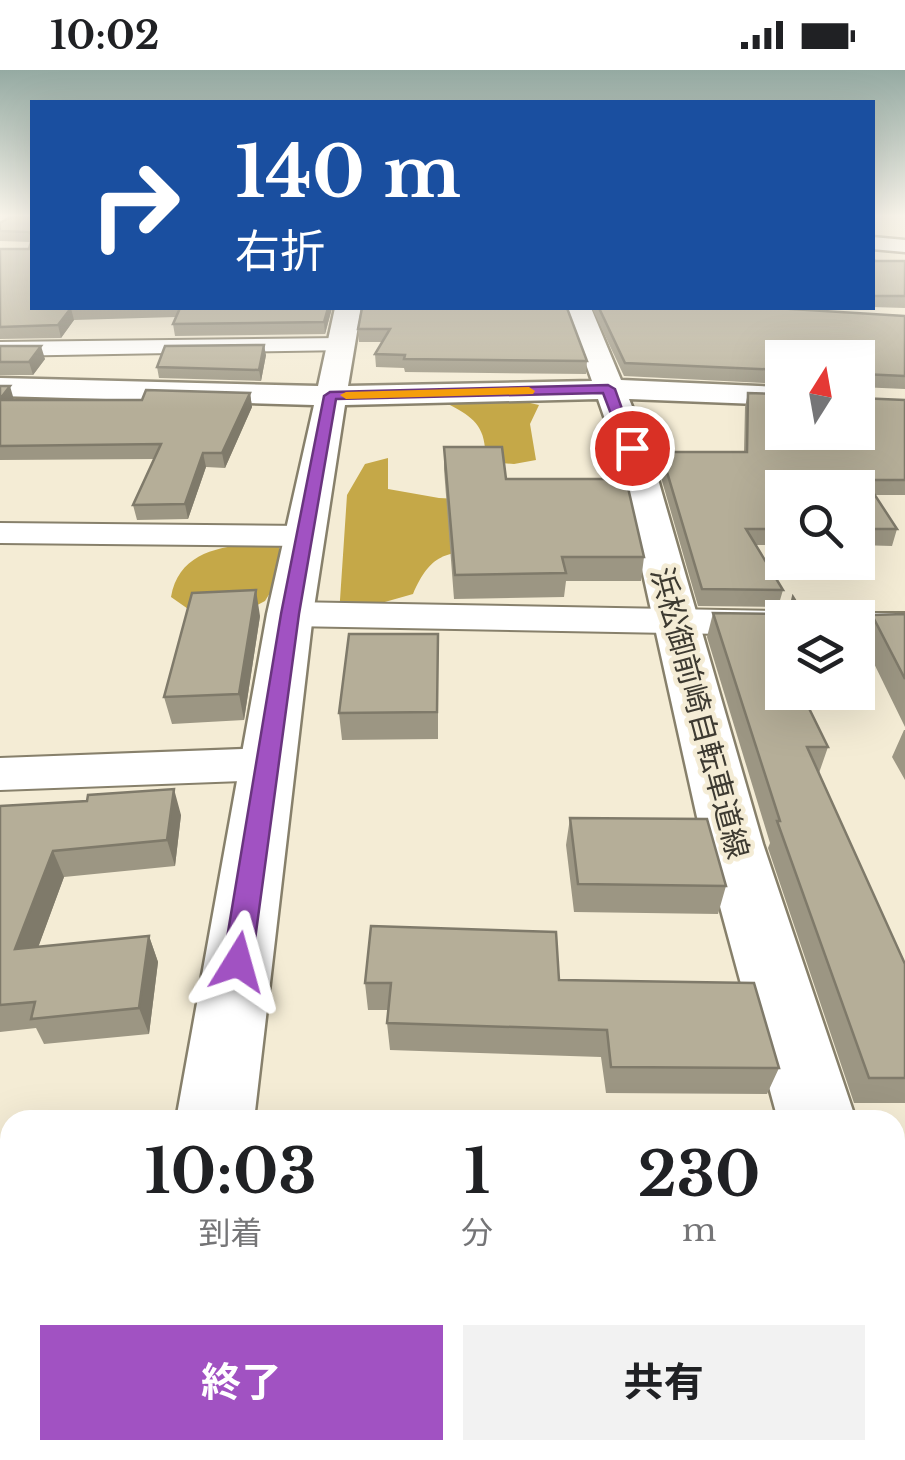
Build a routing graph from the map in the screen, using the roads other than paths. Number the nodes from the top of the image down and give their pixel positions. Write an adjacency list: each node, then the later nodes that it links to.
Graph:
1 (348, 310): 3 (street)
2 (580, 310): 6 (street, 浜松御前崎自転車道線)
3 (340, 344): 4 (street); 8 (street)
4 (0, 349)
5 (0, 387): 8 (street)
6 (608, 389): 7 (street); 8 (street); 12 (street, 浜松御前崎自転車道線)
7 (765, 395)
8 (330, 396): 10 (street)
9 (0, 533): 10 (street)
10 (304, 536): 11 (street)
11 (290, 614): 12 (street); 16 (street)
12 (676, 622): 13 (street); 19 (street, 浜松御前崎自転車道線)
13 (765, 624)
14 (875, 625): 15 (street)
15 (905, 626)
16 (266, 764): 17 (street); 18 (street)
17 (0, 774)
18 (216, 1110)
19 (815, 1110)

